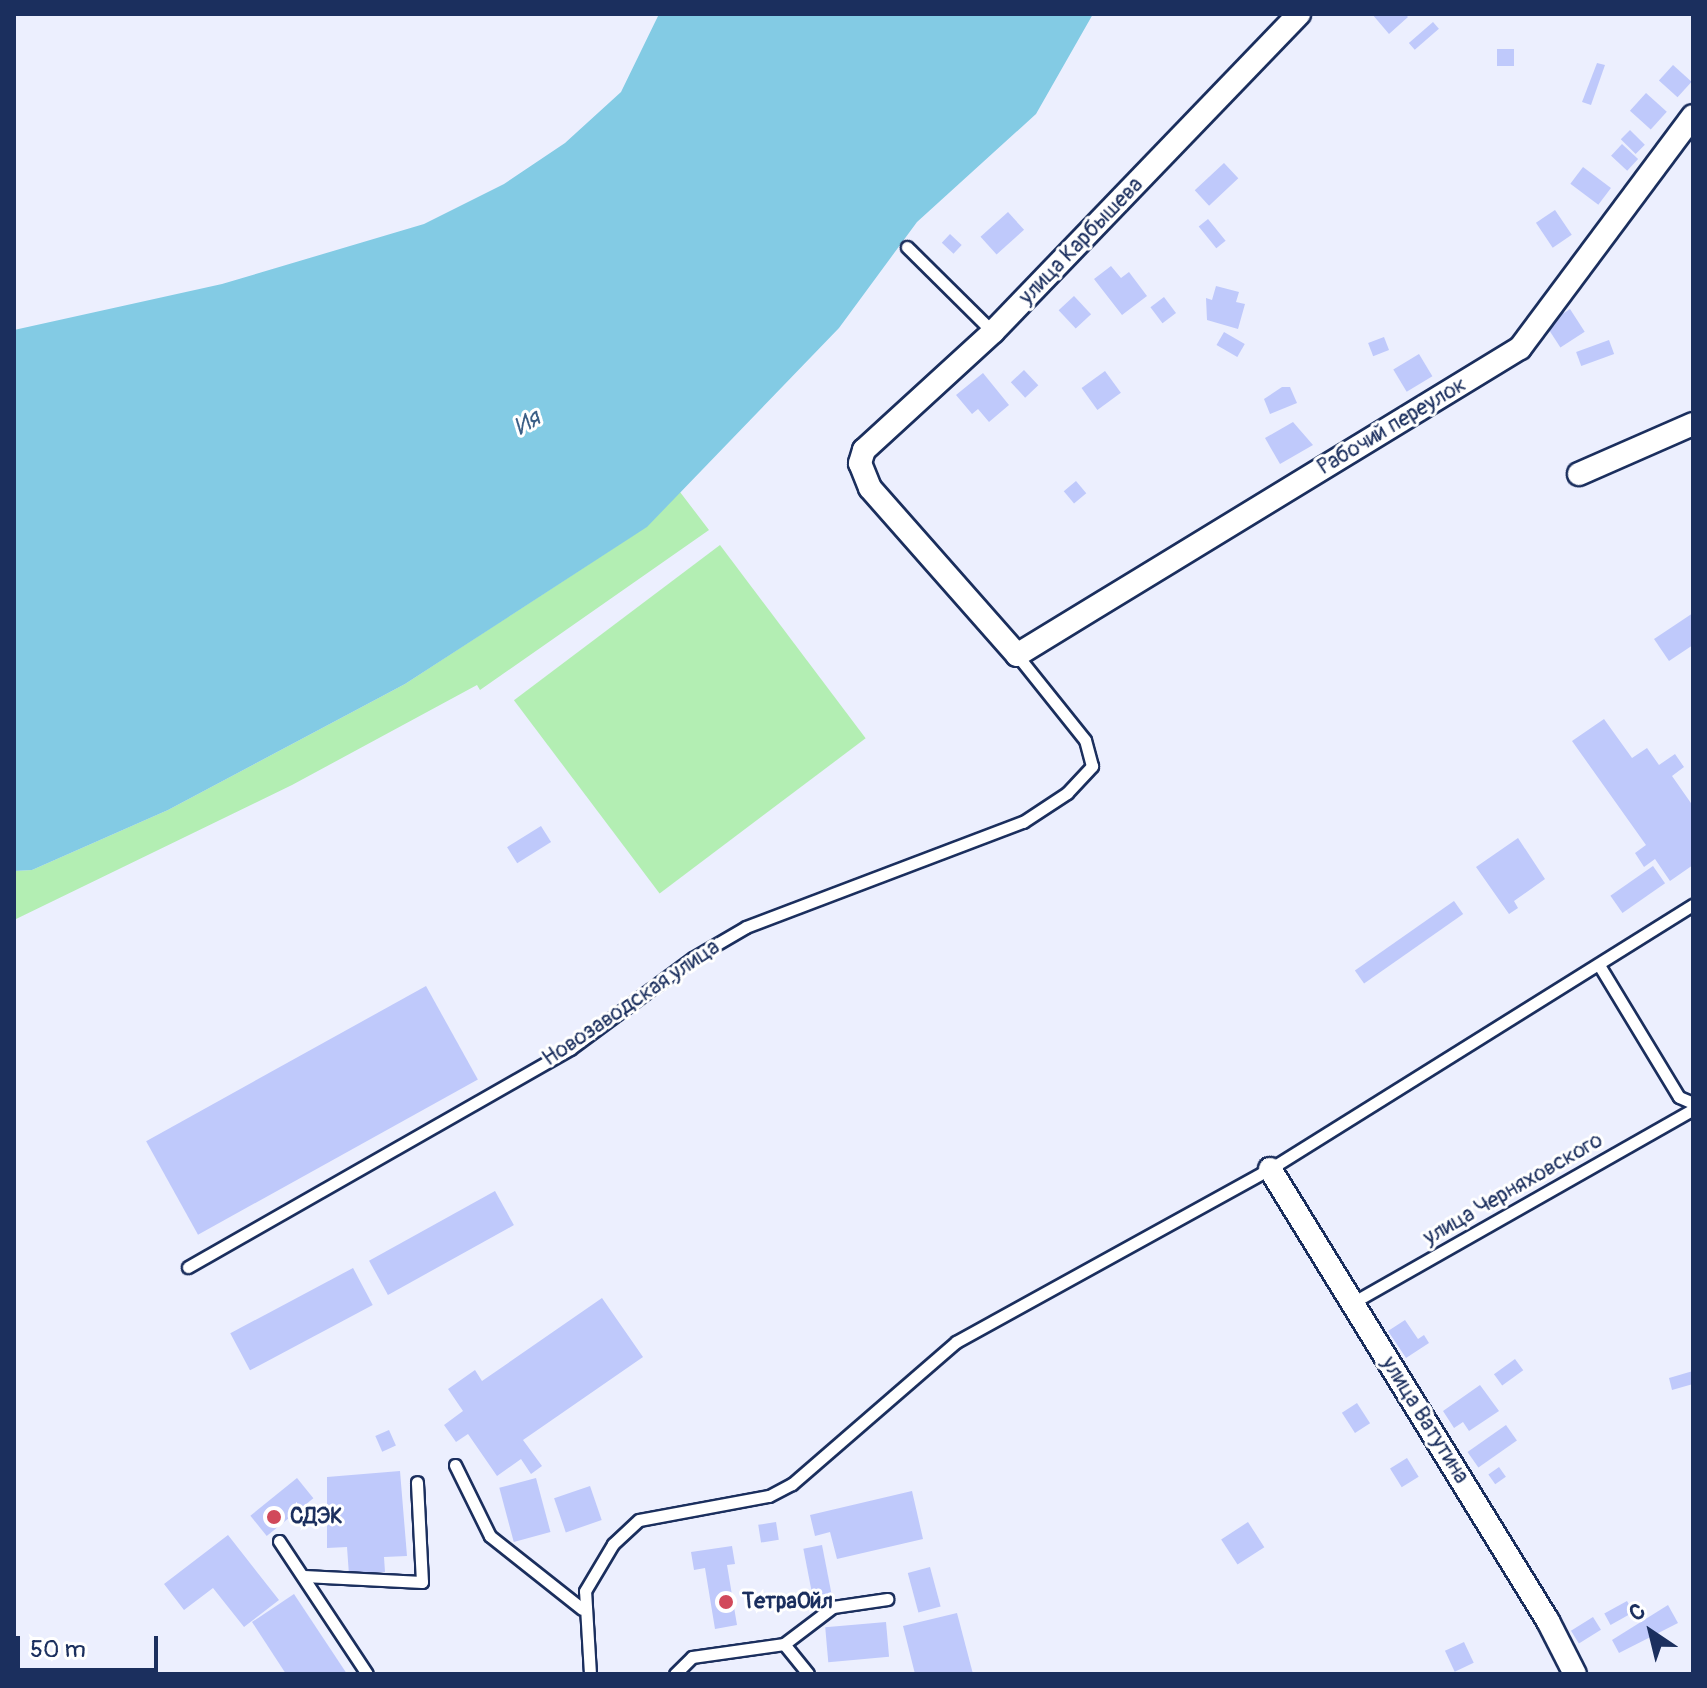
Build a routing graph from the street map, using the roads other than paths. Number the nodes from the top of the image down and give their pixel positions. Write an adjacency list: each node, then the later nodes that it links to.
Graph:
1 (1299, 14): 4 (street, улица Карбышева)
2 (1693, 116): 7 (street, Рабочий переулок)
3 (907, 247): 4 (lane)
4 (993, 332): 7 (street, улица Карбышева)
5 (1693, 424): 6 (street)
6 (1579, 474)
7 (1017, 655): 12 (lane, Новозаводская улица)
8 (1693, 905): 9 (lane)
9 (1599, 965): 10 (lane); 11 (lane)
10 (1693, 1106): 13 (lane, улица Черняховского)
11 (1270, 1169): 13 (street, улица Ватутина); 19 (lane)
12 (188, 1267)
13 (1352, 1303): 25 (street, улица Ватутина)
14 (455, 1465): 19 (lane)
15 (417, 1482): 17 (lane)
16 (279, 1541): 17 (lane)
17 (304, 1576): 21 (lane)
18 (887, 1599): 20 (lane)
19 (582, 1609): 22 (lane)
20 (784, 1644): 23 (lane); 24 (lane)
21 (367, 1674)
22 (590, 1674)
23 (675, 1674)
24 (808, 1674)
25 (1575, 1674)

